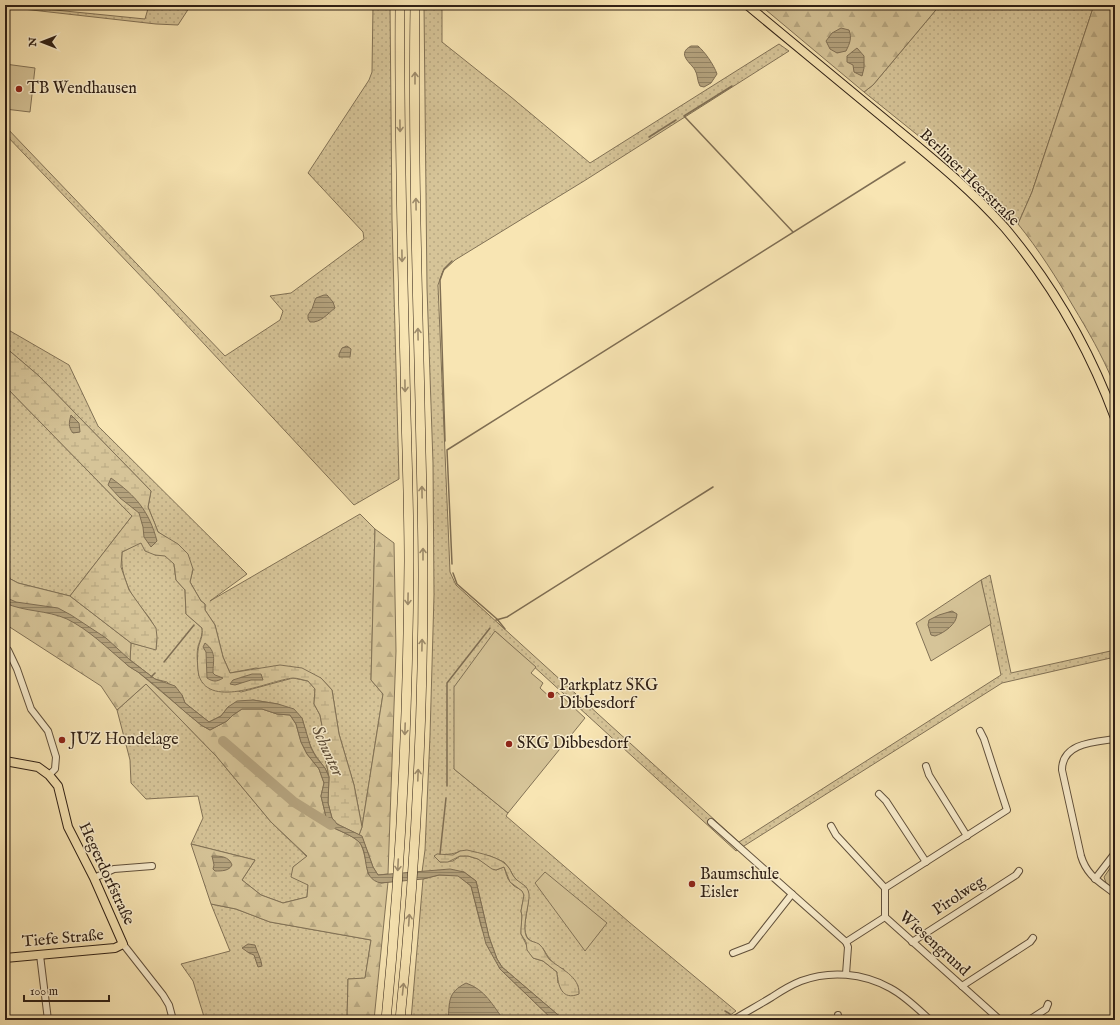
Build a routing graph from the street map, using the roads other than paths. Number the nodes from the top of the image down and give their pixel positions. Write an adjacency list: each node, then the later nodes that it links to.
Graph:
1 (400, 5): 37 (highway, one-way to 37)
2 (747, 5): 4 (main road, Berliner Heerstraße)
3 (415, 7): 38 (highway, one-way to 3)
4 (1115, 418)
5 (5, 649): 10 (street)
6 (980, 731): 14 (street)
7 (1115, 739): 20 (street)
8 (5, 761): 10 (main road, Hegerdorfstraße)
9 (926, 766): 14 (street)
10 (49, 774): 19 (main road, Hegerdorfstraße)
11 (879, 794): 16 (street)
12 (711, 822): 22 (street)
13 (831, 826): 21 (street)
14 (967, 836): 16 (street)
15 (1115, 853): 20 (street)
16 (926, 862): 21 (street)
17 (152, 866): 19 (street)
18 (1019, 870): 27 (street, Pirolweg)
19 (94, 878): 28 (main road, Hegerdorfstraße)
20 (1095, 879): 23 (street)
21 (885, 888): 24 (street)
22 (792, 894): 26 (street); 29 (street)
23 (1115, 894)
24 (885, 917): 26 (street, Wiesengrund); 27 (street, Wiesengrund)
25 (1033, 938): 33 (street)
26 (846, 942): 32 (street)
27 (912, 942): 33 (street, Wiesengrund)
28 (123, 944): 30 (main road, Tiefe Straße); 36 (street, Hegerdorfstraße)
29 (734, 953)
30 (40, 955): 31 (main road, Tiefe Straße); 35 (street)
31 (5, 958)
32 (846, 974): 39 (street); 40 (street)
33 (962, 986): 41 (street, Wiesengrund)
34 (1048, 1004): 42 (street)
35 (48, 1020)
36 (173, 1020)
37 (386, 1020)
38 (400, 1020)
39 (733, 1020)
40 (930, 1020)
41 (1000, 1020)
42 (1029, 1020)

